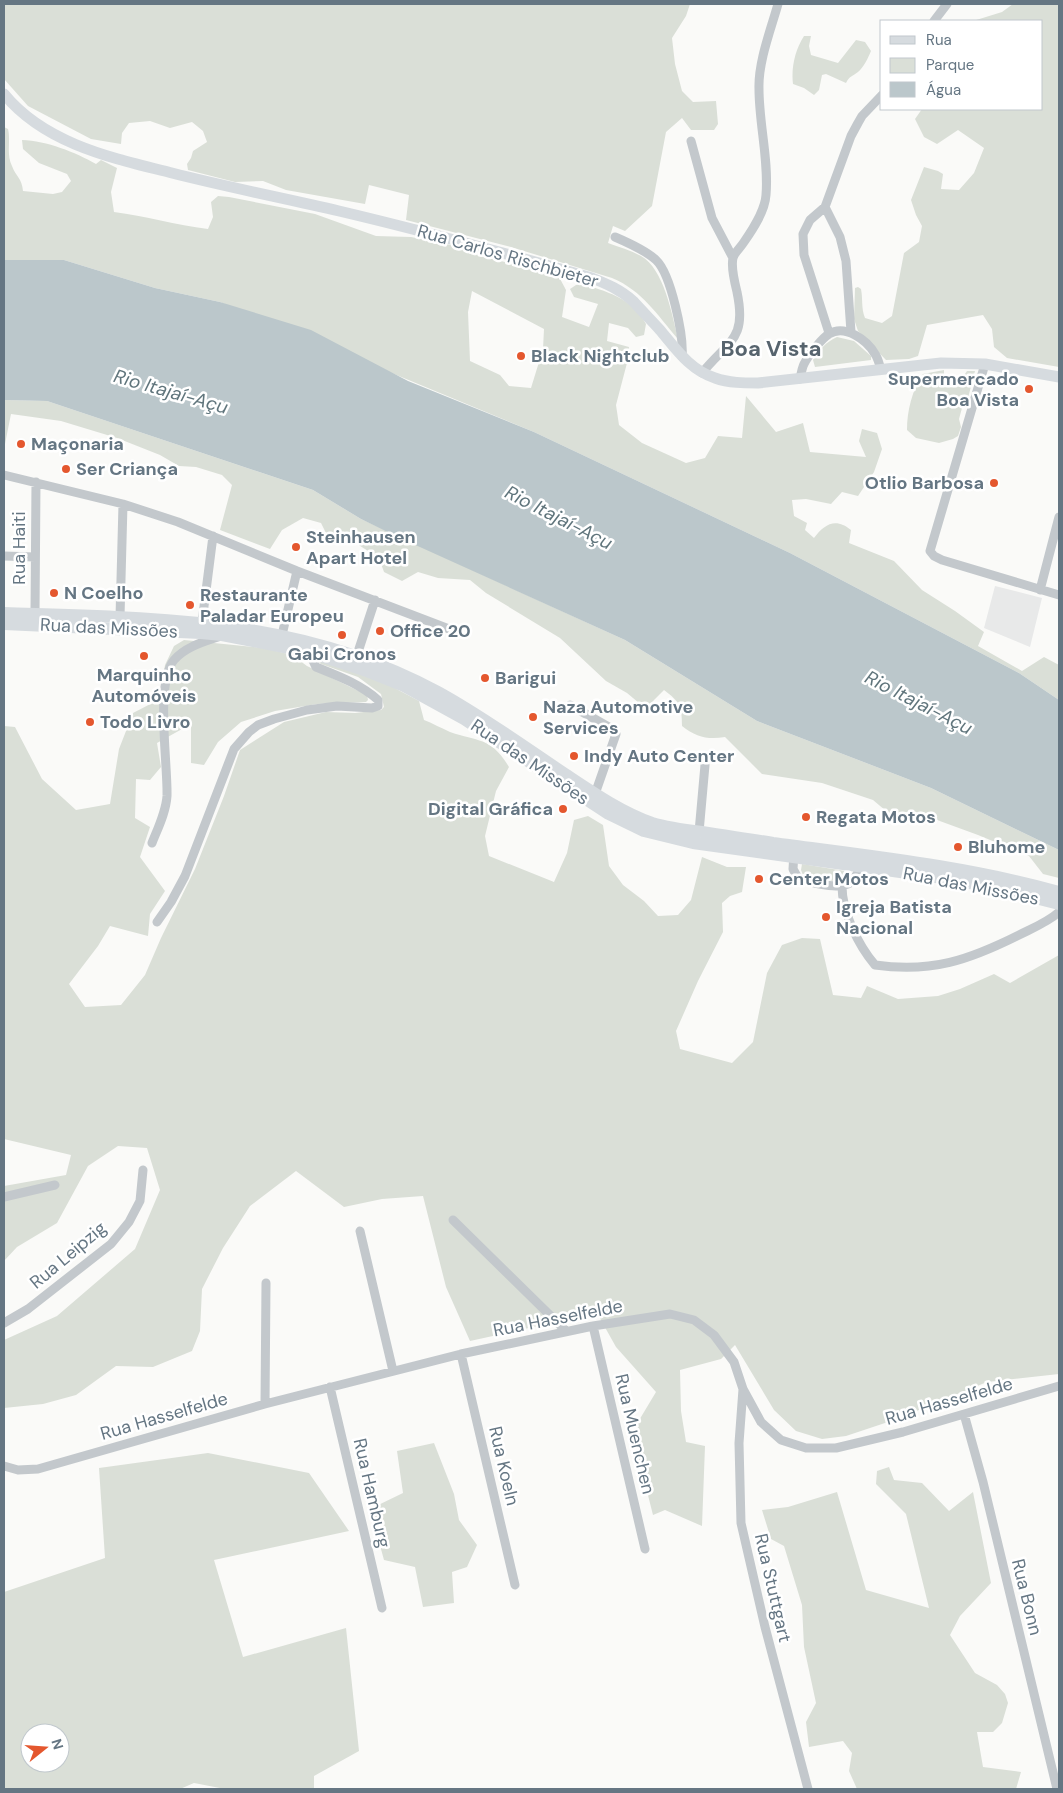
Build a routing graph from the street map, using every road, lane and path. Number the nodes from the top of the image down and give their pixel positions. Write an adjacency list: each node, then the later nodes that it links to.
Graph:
1 (778, 4): 9 (street)
2 (947, 4): 3 (street)
3 (935, 20)
4 (4, 94): 12 (street, Rua Carlos Rischbieter)
5 (880, 97): 7 (street)
6 (691, 141): 9 (street)
7 (825, 207): 10 (street); 11 (street)
8 (616, 238): 12 (street)
9 (733, 258): 15 (street)
10 (851, 332): 11 (street); 14 (street)
11 (830, 333): 17 (street)
12 (682, 357): 15 (street, Rua Carlos Rischbieter)
13 (985, 364): 14 (street, Rua Carlos Rischbieter); 16 (street, Rua Carlos Rischbieter); 26 (street)
14 (881, 369): 17 (street, Rua Carlos Rischbieter)
15 (702, 373): 17 (street, Rua Carlos Rischbieter)
16 (1059, 377)
17 (800, 379)
18 (4, 475): 19 (street)
19 (36, 482): 20 (street); 24 (street, Rua Haiti)
20 (123, 504): 22 (street); 31 (street)
21 (1059, 517): 26 (street)
22 (213, 536): 25 (street); 32 (street)
23 (4, 556): 24 (street)
24 (35, 557): 30 (street, Rua Haiti)
25 (297, 570): 28 (street); 37 (street)
26 (1040, 590): 27 (street)
27 (1059, 595)
28 (374, 600): 35 (street); 39 (street)
29 (4, 613): 30 (main road, Rua das Missões)
30 (35, 614): 31 (main road, Rua das Missões)
31 (120, 616): 32 (main road, Rua das Missões); 34 (main road)
32 (202, 622): 37 (main road, Rua das Missões)
33 (4, 624): 34 (main road, Rua das Missões)
34 (109, 628): 36 (main road, Rua das Missões)
35 (449, 630)
36 (222, 635): 38 (main road, Rua das Missões); 44 (street)
37 (282, 635): 39 (main road, Rua das Missões)
38 (309, 652): 45 (main road, Rua das Missões); 51 (street)
39 (357, 655): 42 (main road, Rua das Missões)
40 (570, 705): 42 (street)
41 (705, 765): 43 (street)
42 (594, 794): 43 (main road, Rua das Missões)
43 (700, 832): 45 (main road, Rua das Missões)
44 (152, 843)
45 (794, 852): 46 (main road, Rua das Missões); 47 (street)
46 (864, 861): 47 (street); 48 (main road, Rua das Missões); 49 (main road, Rua das Missões)
47 (842, 886): 50 (street)
48 (1059, 892)
49 (1059, 904)
50 (1059, 912)
51 (157, 922)
52 (143, 1170): 58 (street, Rua Leipzig)
53 (55, 1185): 54 (street)
54 (4, 1197)
55 (453, 1220): 60 (street)
56 (360, 1231): 62 (street)
57 (266, 1284): 66 (street)
58 (4, 1323)
59 (593, 1326): 60 (street, Rua Hasselfelde); 65 (street, Rua Hasselfelde); 69 (street, Rua Muenchen)
60 (566, 1331): 61 (street, Rua Hasselfelde)
61 (461, 1354): 62 (street, Rua Hasselfelde); 70 (street, Rua Koeln)
62 (393, 1371): 64 (street, Rua Hasselfelde)
63 (1059, 1386): 67 (street, Rua Hasselfelde)
64 (330, 1387): 66 (street, Rua Hasselfelde); 71 (street, Rua Hamburg)
65 (743, 1389): 67 (street, Rua Hasselfelde); 72 (street, Rua Stuttgart)
66 (265, 1404): 68 (street, Rua Hasselfelde)
67 (964, 1414): 73 (street, Rua Bonn)
68 (4, 1466)
69 (645, 1549)
70 (515, 1585)
71 (382, 1608)
72 (808, 1789)
73 (1057, 1789)

